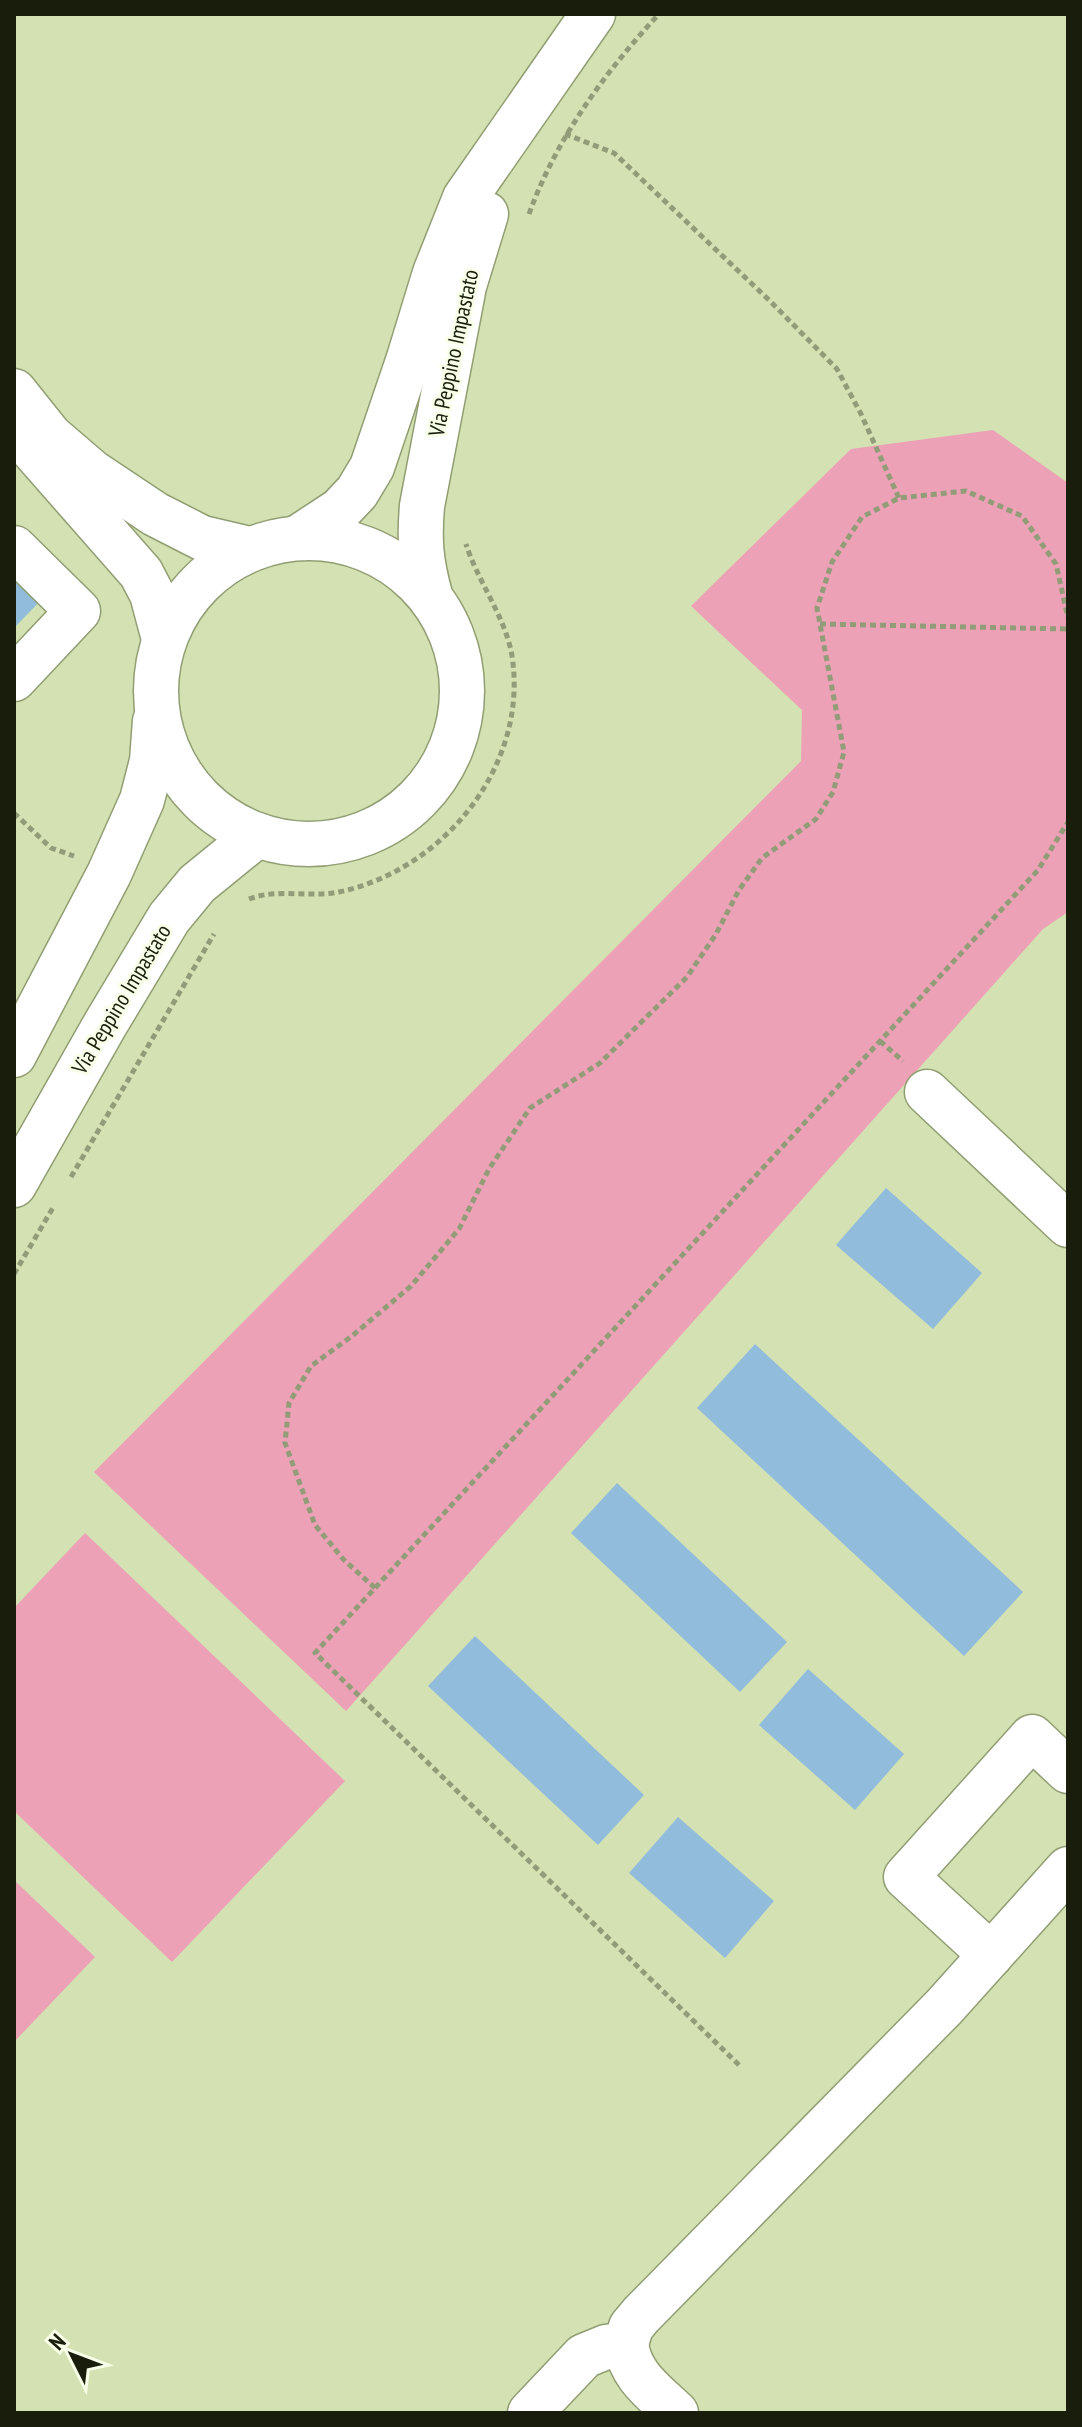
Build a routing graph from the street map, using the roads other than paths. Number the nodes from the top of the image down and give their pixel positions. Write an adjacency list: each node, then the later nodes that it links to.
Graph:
1 (593, 14): 2 (street, Via Peppino Impastato)
2 (527, 106): 5 (street, Via Peppino Impastato); 8 (street, Via Peppino Impastato)
3 (14, 391): 7 (street)
4 (14, 428): 9 (street)
5 (299, 537): 7 (street); 8 (street)
6 (14, 548): 10 (street)
7 (249, 549): 9 (street)
8 (430, 595): 12 (street)
9 (164, 639): 11 (street)
10 (14, 679)
11 (156, 710): 12 (street); 13 (street)
12 (256, 836): 15 (street, Via Peppino Impastato)
13 (15, 1053)
14 (927, 1092): 16 (street)
15 (14, 1185)
16 (1068, 1225)
17 (1068, 1771): 19 (street)
18 (1068, 1869): 19 (street)
19 (991, 1955): 20 (street)
20 (626, 2344): 21 (street); 22 (street)
21 (530, 2413)
22 (676, 2413)

